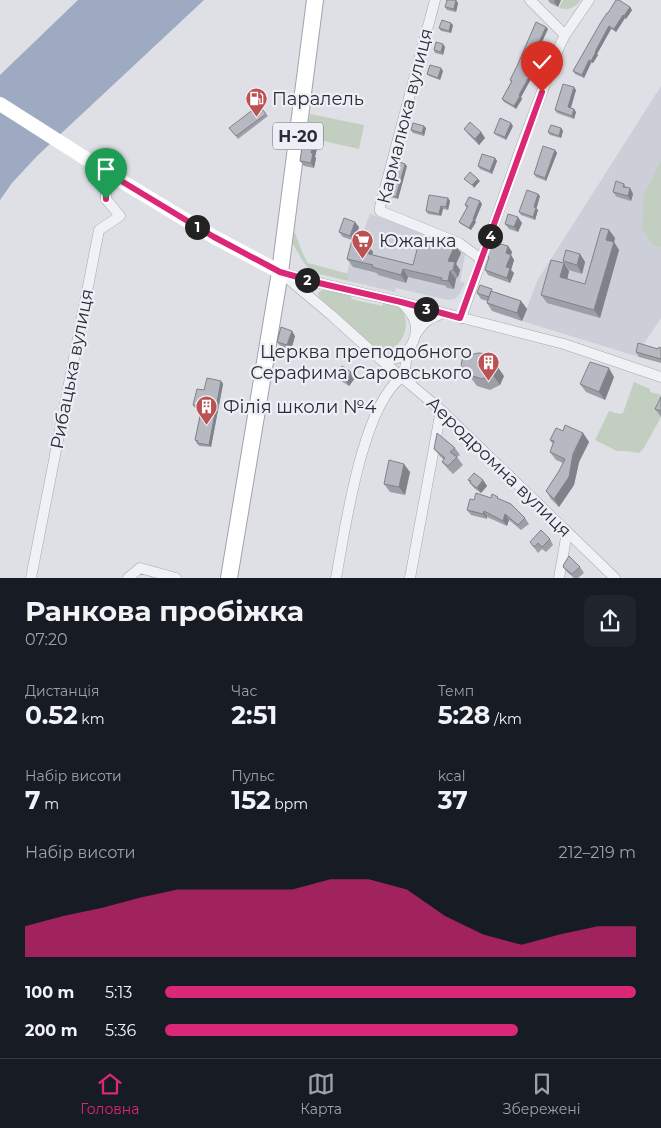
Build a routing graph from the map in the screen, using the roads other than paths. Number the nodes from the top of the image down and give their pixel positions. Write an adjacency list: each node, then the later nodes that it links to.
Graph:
1 (315, 0): 9 (main road, Н-20)
2 (435, 0): 8 (street, Кармалюка вулиця)
3 (530, 0): 5 (street)
4 (589, 0): 5 (street)
5 (565, 35): 8 (street)
6 (0, 104): 7 (main road)
7 (113, 176): 9 (main road); 21 (street, Рибацька вулиця)
8 (481, 260): 12 (street)
9 (280, 272): 10 (street); 15 (street, Аеродромна вулиця); 24 (main road, Н-20)
10 (401, 302): 11 (street); 13 (street)
11 (444, 313): 12 (street); 13 (street)
12 (460, 318): 16 (street)
13 (416, 334): 14 (street)
14 (407, 353): 15 (street); 18 (street)
15 (380, 359): 17 (street, Аеродромна вулиця)
16 (661, 376)
17 (402, 377): 18 (street, Аеродромна вулиця); 25 (street)
18 (413, 386): 19 (street, Аеродромна вулиця)
19 (441, 410): 20 (street, Аеродромна вулиця); 26 (street)
20 (567, 532): 27 (street); 28 (street, Аеродромна вулиця)
21 (31, 578)
22 (128, 578): 23 (street)
23 (176, 578)
24 (229, 578)
25 (336, 578)
26 (410, 578)
27 (559, 578)
28 (615, 578)

